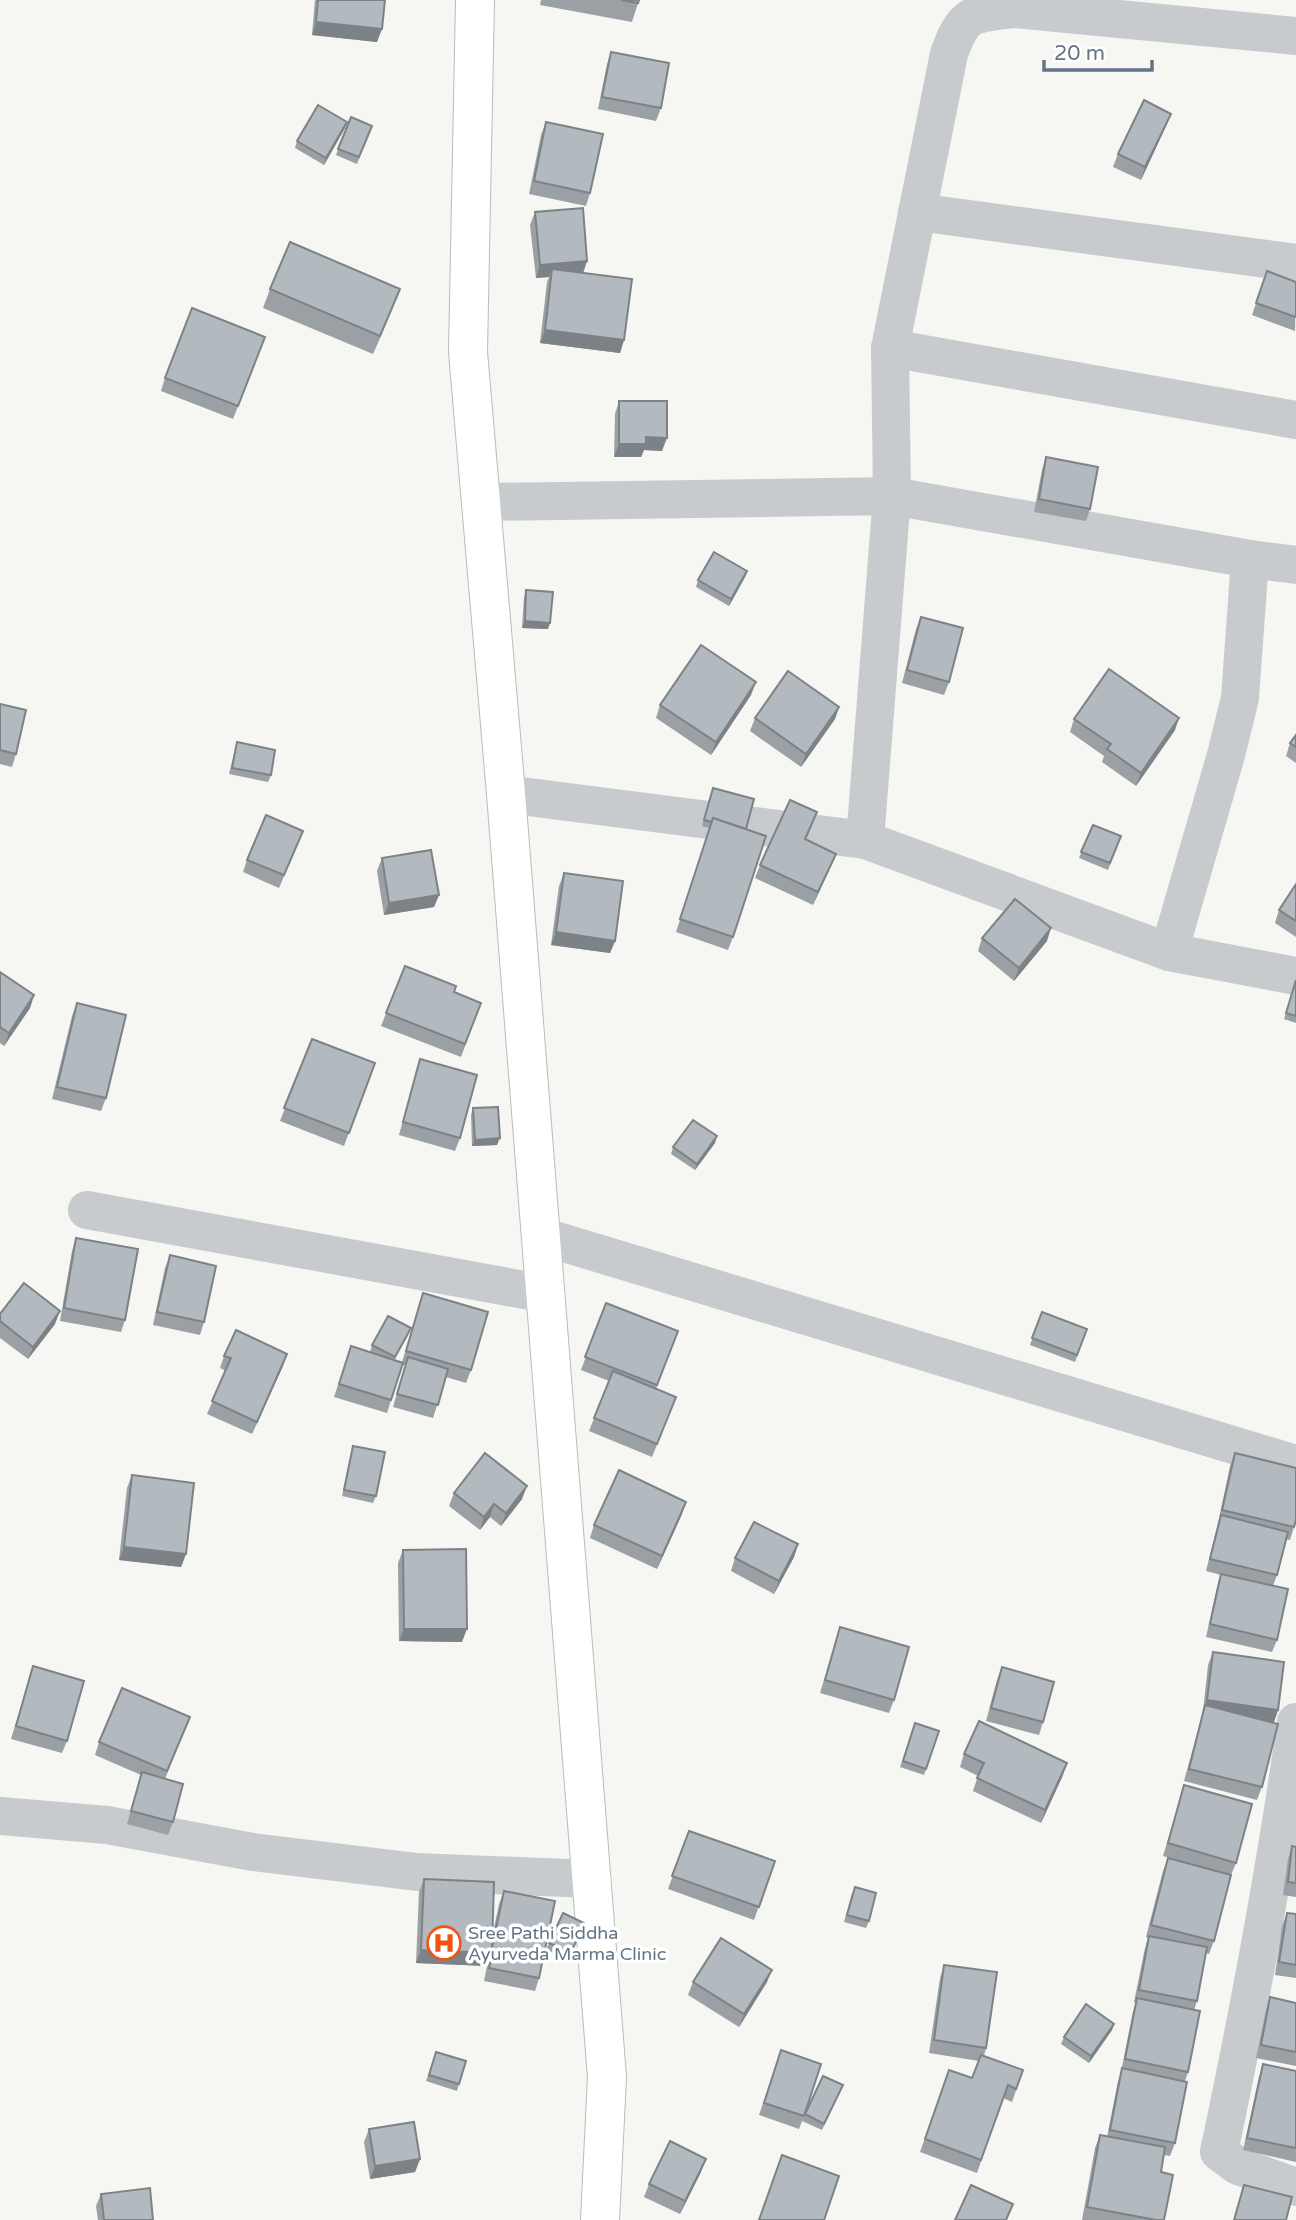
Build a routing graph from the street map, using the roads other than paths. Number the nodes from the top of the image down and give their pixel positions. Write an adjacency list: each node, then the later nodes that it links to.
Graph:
1 (475, 0): 8 (main road)
2 (1296, 36): 3 (street)
3 (917, 212): 4 (street); 5 (street)
4 (1296, 263)
5 (890, 348): 6 (street); 7 (street)
6 (1296, 420)
7 (892, 496): 8 (street); 9 (street); 12 (street)
8 (483, 502): 11 (main road)
9 (1250, 559): 10 (street); 13 (street)
10 (1296, 565)
11 (506, 794): 12 (street); 16 (main road)
12 (864, 840): 13 (street)
13 (1169, 952): 14 (street)
14 (1296, 976)
15 (86, 1210): 17 (street)
16 (541, 1236): 17 (main road); 18 (street)
17 (546, 1294): 21 (main road)
18 (1296, 1464)
19 (1296, 1723): 22 (street)
20 (0, 1816): 21 (street)
21 (592, 1879): 23 (main road)
22 (1296, 2187)
23 (600, 2220)

